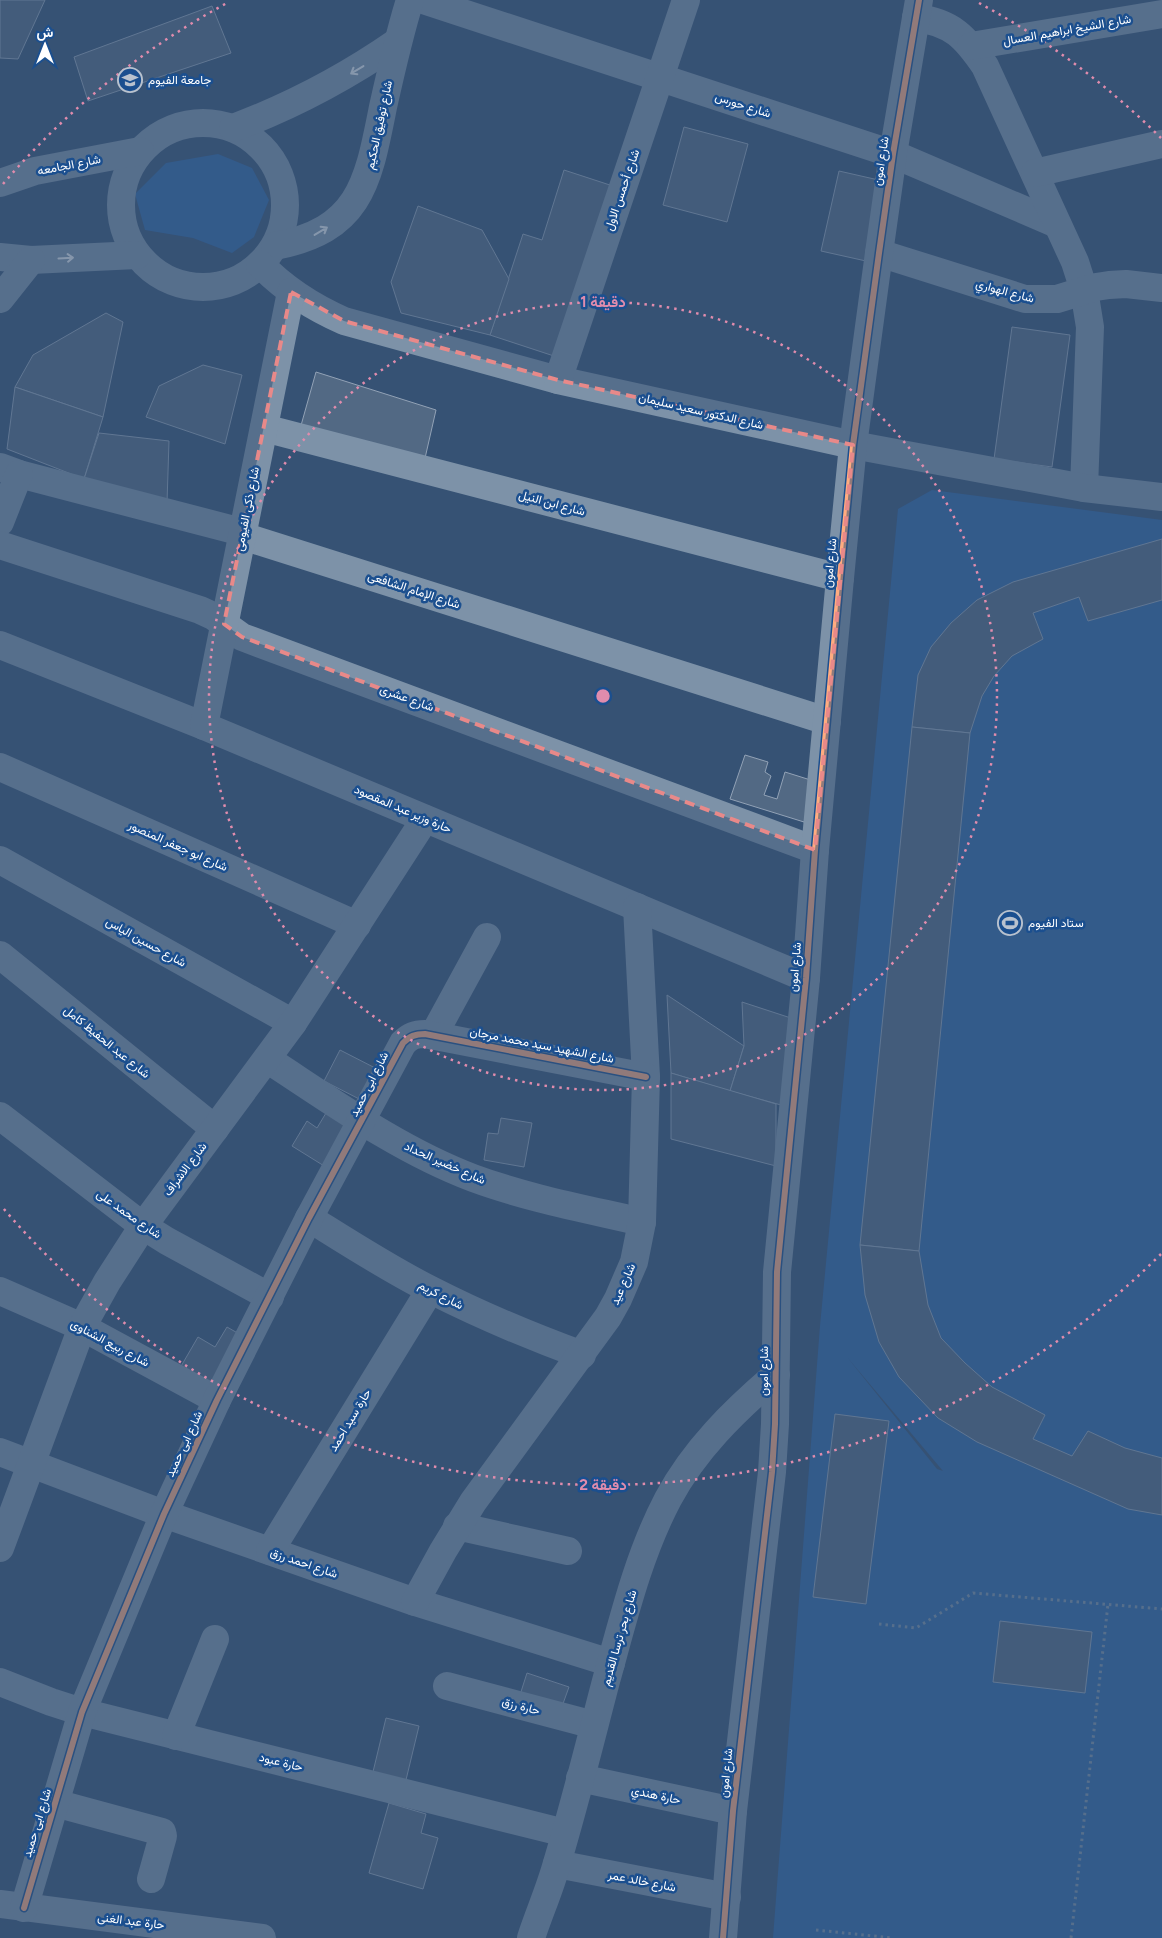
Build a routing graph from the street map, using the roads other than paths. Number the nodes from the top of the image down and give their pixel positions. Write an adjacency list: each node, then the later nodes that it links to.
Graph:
1 (410, 0): 6 (street, شارع توفيق الحكيم)
2 (424, 0): 8 (street, شارع حورس)
3 (686, 0): 8 (street, شارع أحمس الاول)
4 (918, 9): 7 (street); 12 (street, شارع امون)
5 (1162, 14): 7 (street, شارع الشيخ ابراهيم العسال)
6 (397, 42): 9 (street, one-way to 9); 18 (street, شارع توفيق الحكيم, one-way to 6)
7 (971, 46): 13 (street)
8 (660, 78): 12 (street, شارع حورس); 25 (street, شارع أحمس الاول)
9 (233, 128): 11 (street); 18 (street)
10 (1162, 144): 13 (street)
11 (140, 151): 14 (street, شارع الجامعه); 17 (street)
12 (893, 154): 15 (street, شارع حورس); 16 (street, شارع امون)
13 (1036, 173): 15 (street)
14 (0, 183)
15 (1056, 224): 22 (street)
16 (879, 253): 22 (street, شارع الهواري); 27 (street, شارع امون)
17 (137, 255): 18 (street); 20 (street, one-way to 17)
18 (268, 255): 23 (street, شارع الدكتور سعيد سليمان)
19 (0, 257): 20 (street)
20 (31, 260): 24 (street)
21 (1162, 288): 22 (street, شارع الهواري)
22 (1084, 290): 29 (street)
23 (291, 292): 25 (street, شارع الدكتور سعيد سليمان); 26 (street, شارع ذكى الفيومى)
24 (0, 299)
25 (558, 380): 27 (street, شارع الدكتور سعيد سليمان)
26 (264, 428): 32 (street, شارع ذكى الفيومى); 34 (street, شارع ابن النيل)
27 (854, 445): 29 (street, شارع الدكتور سعيد سليمان); 34 (street, شارع امون)
28 (9, 471): 31 (street); 32 (street, شارع الإمام الشافعى)
29 (1084, 488): 30 (street, شارع الدكتور سعيد سليمان)
30 (1162, 497)
31 (0, 522)
32 (242, 534): 35 (street, شارع ذكى الفيومى); 37 (street, شارع الإمام الشافعى)
33 (0, 545): 35 (street, شارع عشرى)
34 (840, 578): 37 (street, شارع امون)
35 (224, 624): 38 (street, شارع ذكى الفيومى); 41 (street, شارع عشرى)
36 (0, 645): 38 (street, حارة وزير عبد المقصود)
37 (827, 721): 41 (street, شارع امون)
38 (204, 726): 40 (street, حارة وزير عبد المقصود)
39 (0, 767): 44 (street, شارع ابو جعفر المنصور)
40 (425, 818): 43 (street, حارة وزير عبد المقصود); 44 (street, شارع الاشراف)
41 (815, 850): 47 (street, شارع امون)
42 (0, 860): 48 (street, شارع حسين الياس)
43 (637, 907): 47 (street, حارة وزير عبد المقصود); 51 (street, شارع عيد)
44 (357, 925): 48 (street, شارع الاشراف)
45 (487, 937): 49 (street)
46 (0, 955): 54 (street, شارع عبد الحفيظ كامل)
47 (806, 978): 63 (street, شارع امون)
48 (293, 1024): 50 (street, شارع الاشراف)
49 (433, 1036): 51 (street, شارع الشهيد سيد محمد مرجان); 53 (street, شارع ابى حميد)
50 (267, 1059): 53 (street, شارع خضير الحداد); 54 (street, شارع الاشراف)
51 (646, 1077): 56 (street, شارع عيد)
52 (0, 1116): 57 (street, شارع محمد على)
53 (362, 1121): 55 (street, شارع ابى حميد); 56 (street, شارع خضير الحداد)
54 (215, 1129): 57 (street, شارع الاشراف)
55 (309, 1218): 58 (street, شارع كريم); 60 (street, شارع ابى حميد)
56 (642, 1222): 62 (street, شارع عيد)
57 (143, 1226): 60 (street, شارع محمد على); 61 (street, شارع الاشراف)
58 (430, 1290): 62 (street, شارع كريم); 70 (street, حارة سيد احمد)
59 (0, 1291): 61 (street, شارع ربيع الشناوى)
60 (270, 1297): 64 (street, شارع ابى حميد)
61 (82, 1327): 64 (street, شارع ربيع الشناوى); 66 (street, شارع الاشراف)
62 (582, 1355): 68 (street, شارع عيد)
63 (776, 1375): 74 (street, شارع بحر ترسا القديم); 82 (street, شارع امون)
64 (217, 1400): 67 (street, شارع ابى حميد)
65 (0, 1452): 66 (street, شارع احمد رزق)
66 (31, 1465): 67 (street, شارع احمد رزق); 69 (street, شارع الاشراف)
67 (164, 1514): 70 (street, شارع احمد رزق); 77 (street, شارع ابى حميد)
68 (457, 1526): 71 (street); 72 (street, شارع عيد)
69 (0, 1548)
70 (270, 1551): 72 (street, شارع احمد رزق)
71 (568, 1551)
72 (415, 1602): 74 (street, شارع احمد رزق)
73 (214, 1639): 79 (street)
74 (611, 1664): 78 (street, شارع بحر ترسا القديم)
75 (0, 1682): 77 (street, حارة عبود)
76 (447, 1686): 78 (street, حارة رزق)
77 (82, 1712): 79 (street, حارة عبود); 81 (street, شارع ابى حميد)
78 (594, 1725): 80 (street, شارع بحر ترسا القديم)
79 (176, 1736): 83 (street, حارة عبود)
80 (580, 1778): 82 (street, حارة هندي); 83 (street, شارع بحر ترسا القديم)
81 (55, 1803): 85 (street); 87 (street, شارع ابى حميد)
82 (733, 1811): 86 (street, شارع امون)
83 (565, 1833): 84 (street, شارع بحر ترسا القديم)
84 (557, 1864): 86 (street, شارع خالد عمر); 89 (street, شارع بحر ترسا القديم)
85 (151, 1879)
86 (727, 1897): 90 (street, شارع امون)
87 (12, 1906): 88 (street, حارة عبد الغنى)
88 (262, 1938)
89 (530, 1938)
90 (723, 1938)

